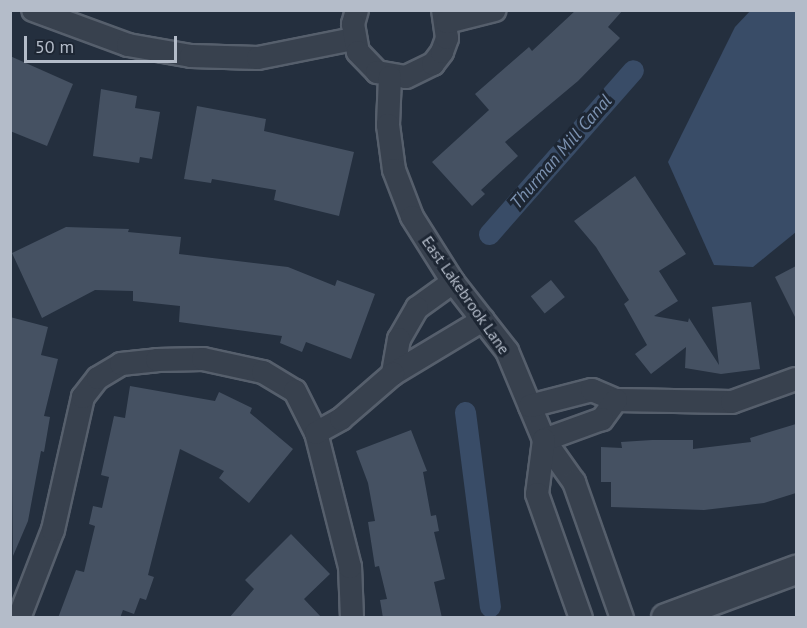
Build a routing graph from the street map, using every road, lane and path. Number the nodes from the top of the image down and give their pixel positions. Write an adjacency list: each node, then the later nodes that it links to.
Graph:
1 (33, 10): 5 (street)
2 (357, 10): 5 (street)
3 (495, 10): 4 (street)
4 (445, 16): 6 (street)
5 (353, 39): 6 (street)
6 (390, 77): 7 (street, East Lakebrook Lane)
7 (453, 282): 8 (street, East Lakebrook Lane); 9 (street)
8 (483, 320): 9 (street); 12 (street, East Lakebrook Lane)
9 (393, 374): 13 (street)
10 (796, 379): 11 (street)
11 (616, 400): 12 (street); 14 (street)
12 (530, 406): 14 (street, East Lakebrook Lane)
13 (316, 433): 16 (street); 17 (street)
14 (544, 440): 18 (street, East Lakebrook Lane); 19 (street, East Lakebrook Lane)
15 (796, 570): 20 (street)
16 (19, 618)
17 (352, 618)
18 (581, 618)
19 (622, 618)
20 (666, 618)

